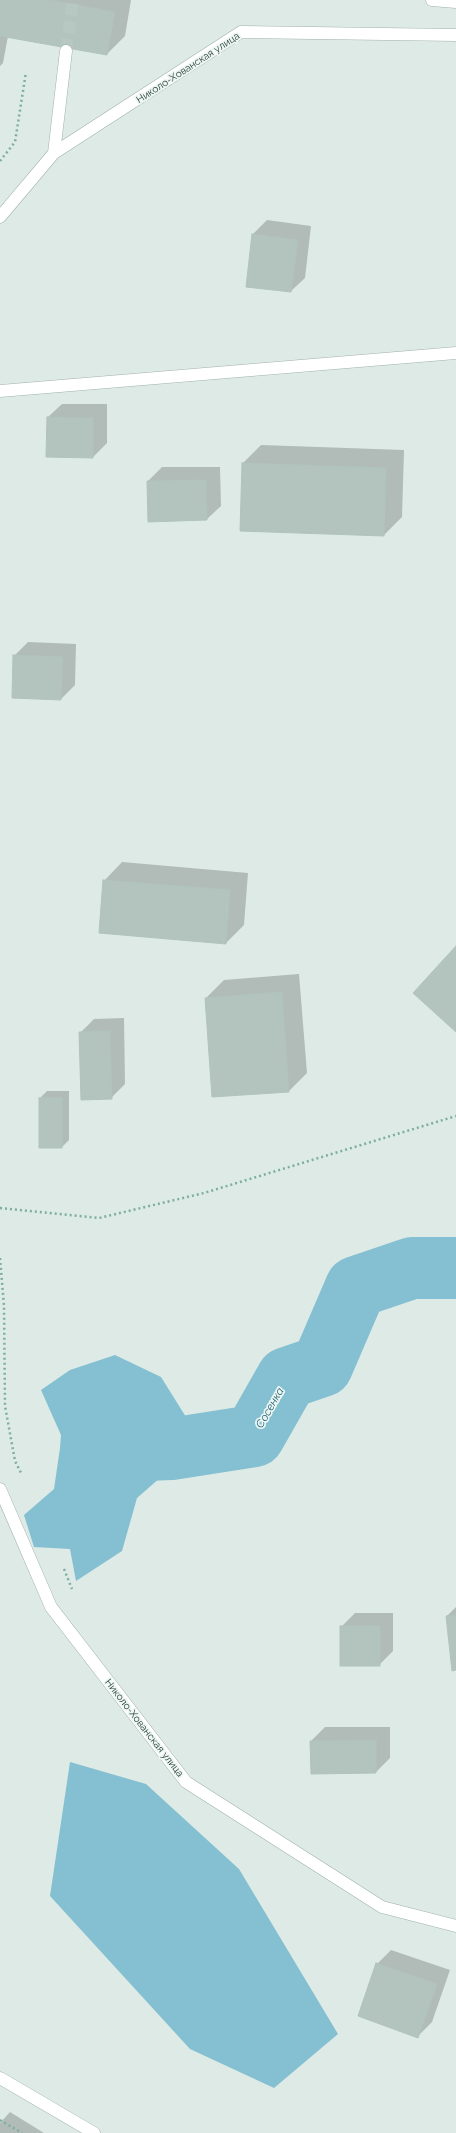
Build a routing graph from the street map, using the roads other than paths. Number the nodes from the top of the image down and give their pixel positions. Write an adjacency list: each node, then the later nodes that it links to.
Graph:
1 (432, 0): 2 (street)
2 (456, 2)
3 (456, 35): 5 (street, Николо-Хованская улица)
4 (66, 51): 5 (street)
5 (54, 153): 6 (street, Николо-Хованская улица)
6 (0, 217)
7 (456, 353): 8 (street)
8 (0, 391)
9 (0, 1489): 10 (street, Николо-Хованская улица)
10 (456, 1926)
11 (0, 2078): 12 (street)
12 (94, 2133)

